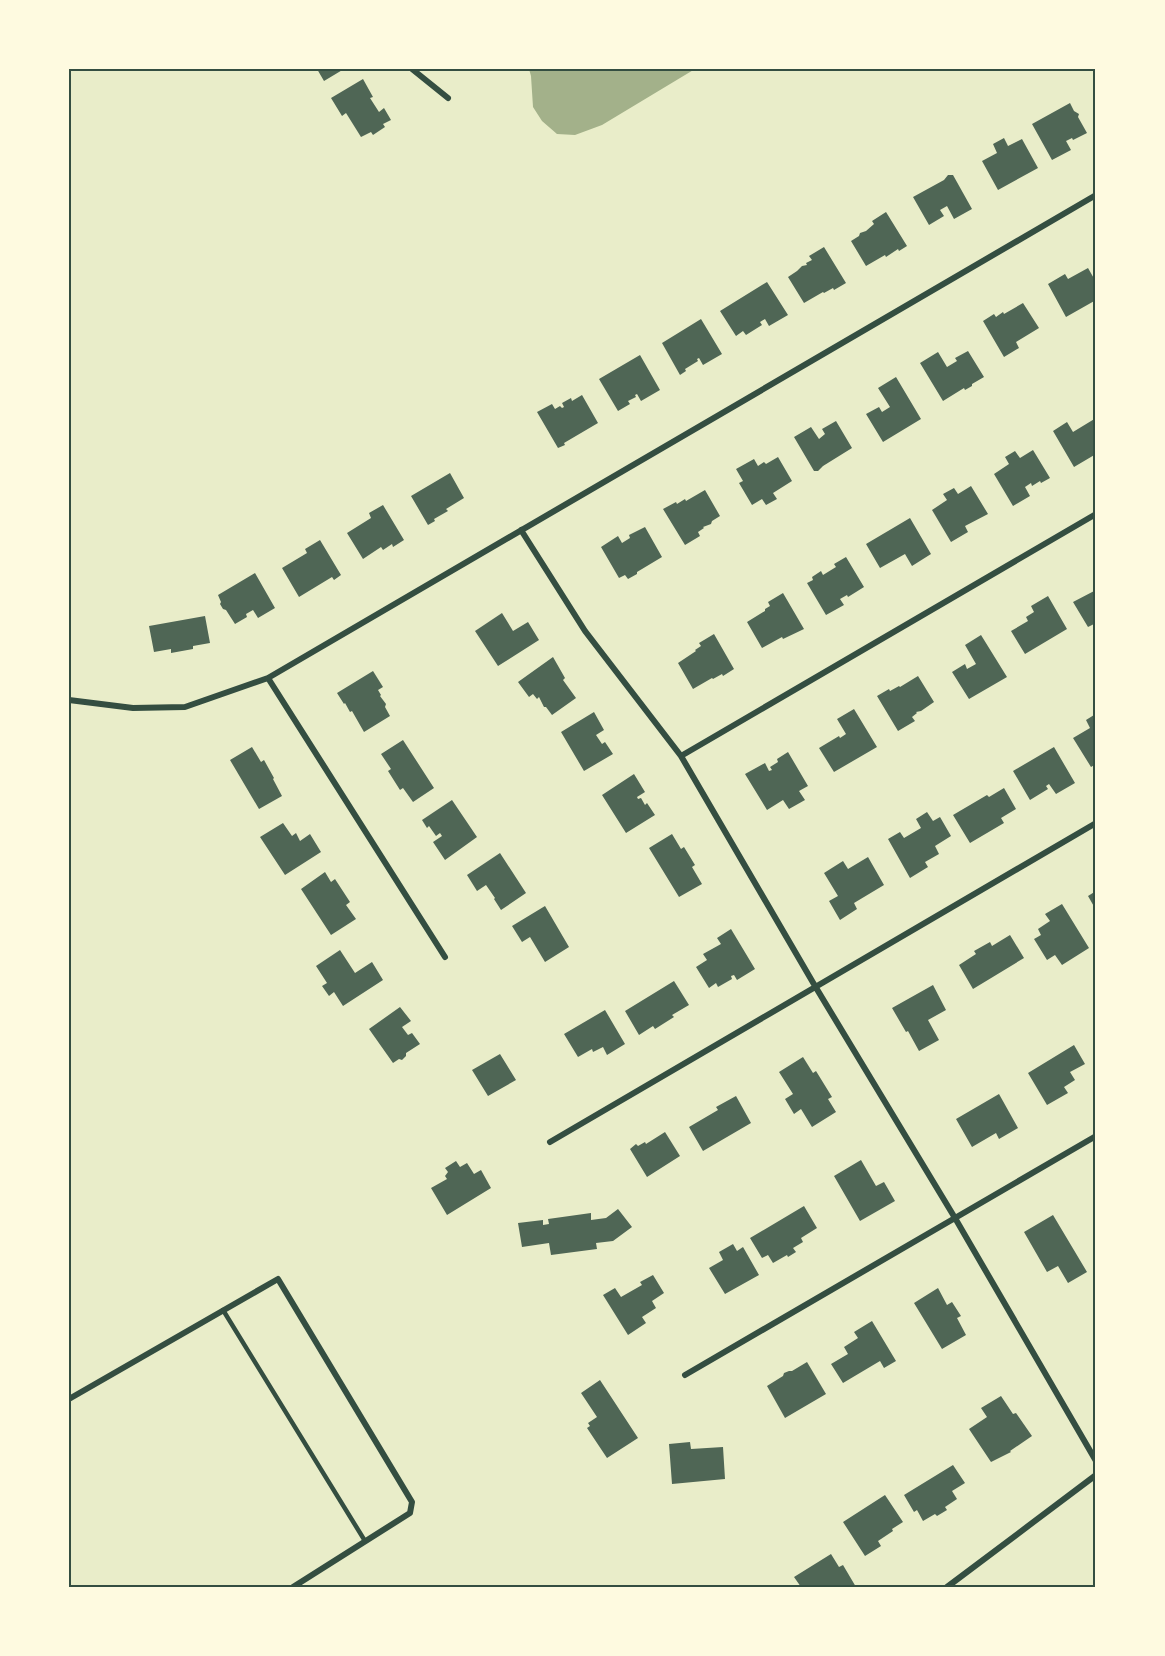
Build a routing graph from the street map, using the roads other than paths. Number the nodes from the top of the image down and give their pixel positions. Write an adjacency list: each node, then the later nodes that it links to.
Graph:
1 (411, 69): 2 (street)
2 (448, 98)
3 (1096, 195): 5 (street)
4 (1096, 514): 8 (street)
5 (521, 530): 6 (street); 8 (street)
6 (268, 678): 7 (street); 10 (street)
7 (69, 700)
8 (681, 756): 11 (street)
9 (1096, 823): 11 (street)
10 (445, 957)
11 (815, 986): 13 (street); 14 (street)
12 (1096, 1136): 14 (street)
13 (550, 1142)
14 (955, 1218): 16 (street); 18 (street)
15 (223, 1310): 17 (street); 20 (lane); 20 (street)
16 (685, 1375)
17 (69, 1399)
18 (1096, 1461)
19 (1096, 1475): 22 (street)
20 (365, 1541): 21 (street)
21 (293, 1587)
22 (947, 1587)

